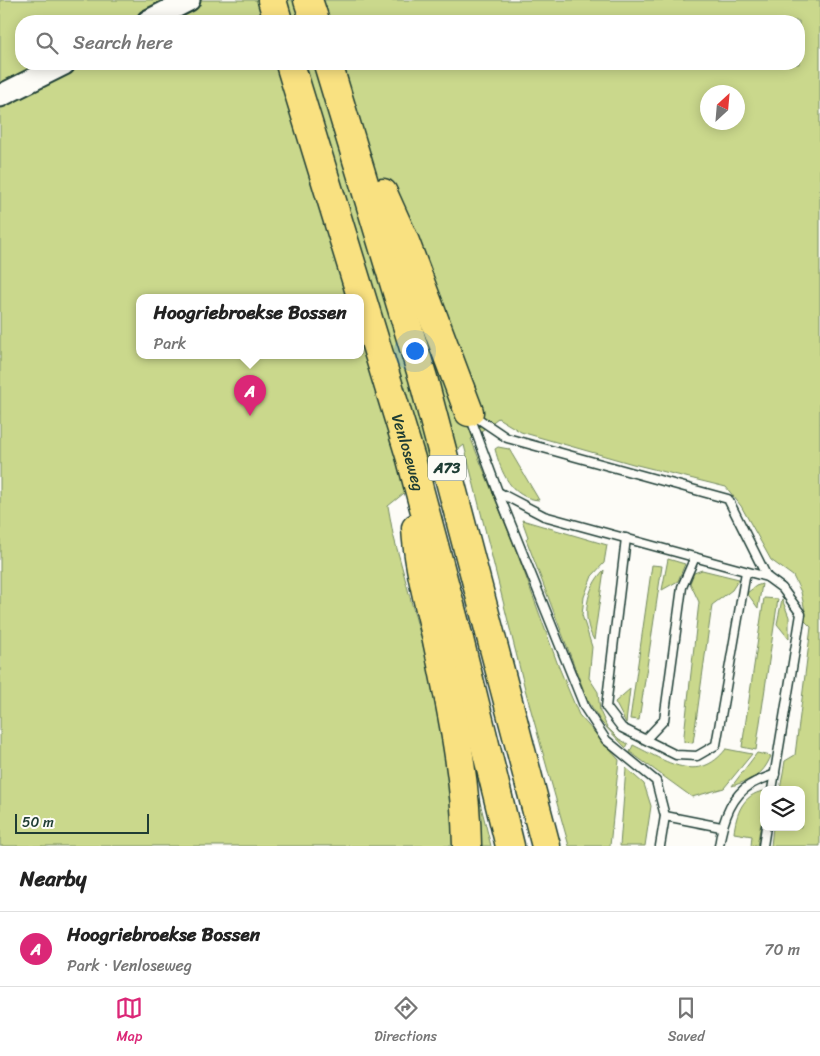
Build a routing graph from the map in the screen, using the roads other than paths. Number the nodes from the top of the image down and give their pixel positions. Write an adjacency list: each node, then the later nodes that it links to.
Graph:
1 (189, 0): 4 (street)
2 (272, 0): 5 (highway)
3 (308, 0): 6 (highway)
4 (160, 15)
5 (276, 15)
6 (313, 15)
7 (52, 70): 11 (street)
8 (292, 70): 12 (highway, Venloseweg / A73)
9 (330, 70): 10 (highway, Venloseweg / A73)
10 (338, 93): 14 (highway, A73); 29 (highway, Venloseweg / A73)
11 (0, 96)
12 (360, 294)
13 (364, 306): 15 (highway, Venloseweg / A73)
14 (469, 412): 16 (lane, A73); 20 (lane)
15 (411, 459): 27 (highway, A73); 28 (highway, Venloseweg / A73)
16 (498, 492): 17 (lane); 24 (lane, A73)
17 (626, 538): 18 (lane); 21 (lane)
18 (695, 557): 19 (lane); 21 (lane)
19 (746, 572): 20 (lane); 21 (lane)
20 (767, 577): 22 (lane)
21 (646, 739)
22 (775, 774): 23 (lane); 25 (lane)
23 (773, 786)
24 (666, 816): 25 (lane); 30 (lane, A73)
25 (722, 827): 31 (lane)
26 (765, 831): 32 (lane)
27 (467, 846)
28 (510, 846)
29 (546, 846)
30 (660, 846)
31 (719, 846)
32 (763, 846)

